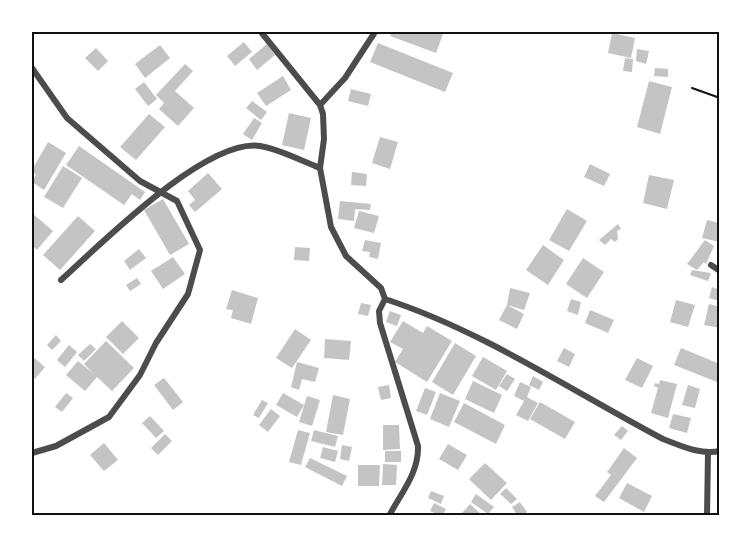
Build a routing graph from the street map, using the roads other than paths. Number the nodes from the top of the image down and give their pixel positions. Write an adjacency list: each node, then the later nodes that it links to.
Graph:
1 (261, 32): 4 (street)
2 (375, 32): 4 (street)
3 (32, 68): 6 (street)
4 (320, 105): 5 (street)
5 (320, 168): 6 (street); 10 (street)
6 (162, 193): 9 (street); 12 (street)
7 (711, 265): 8 (street)
8 (720, 271)
9 (61, 280)
10 (385, 299): 13 (street); 14 (street)
11 (720, 450): 13 (street)
12 (32, 453)
13 (708, 453): 15 (street)
14 (389, 516)
15 (707, 516)

